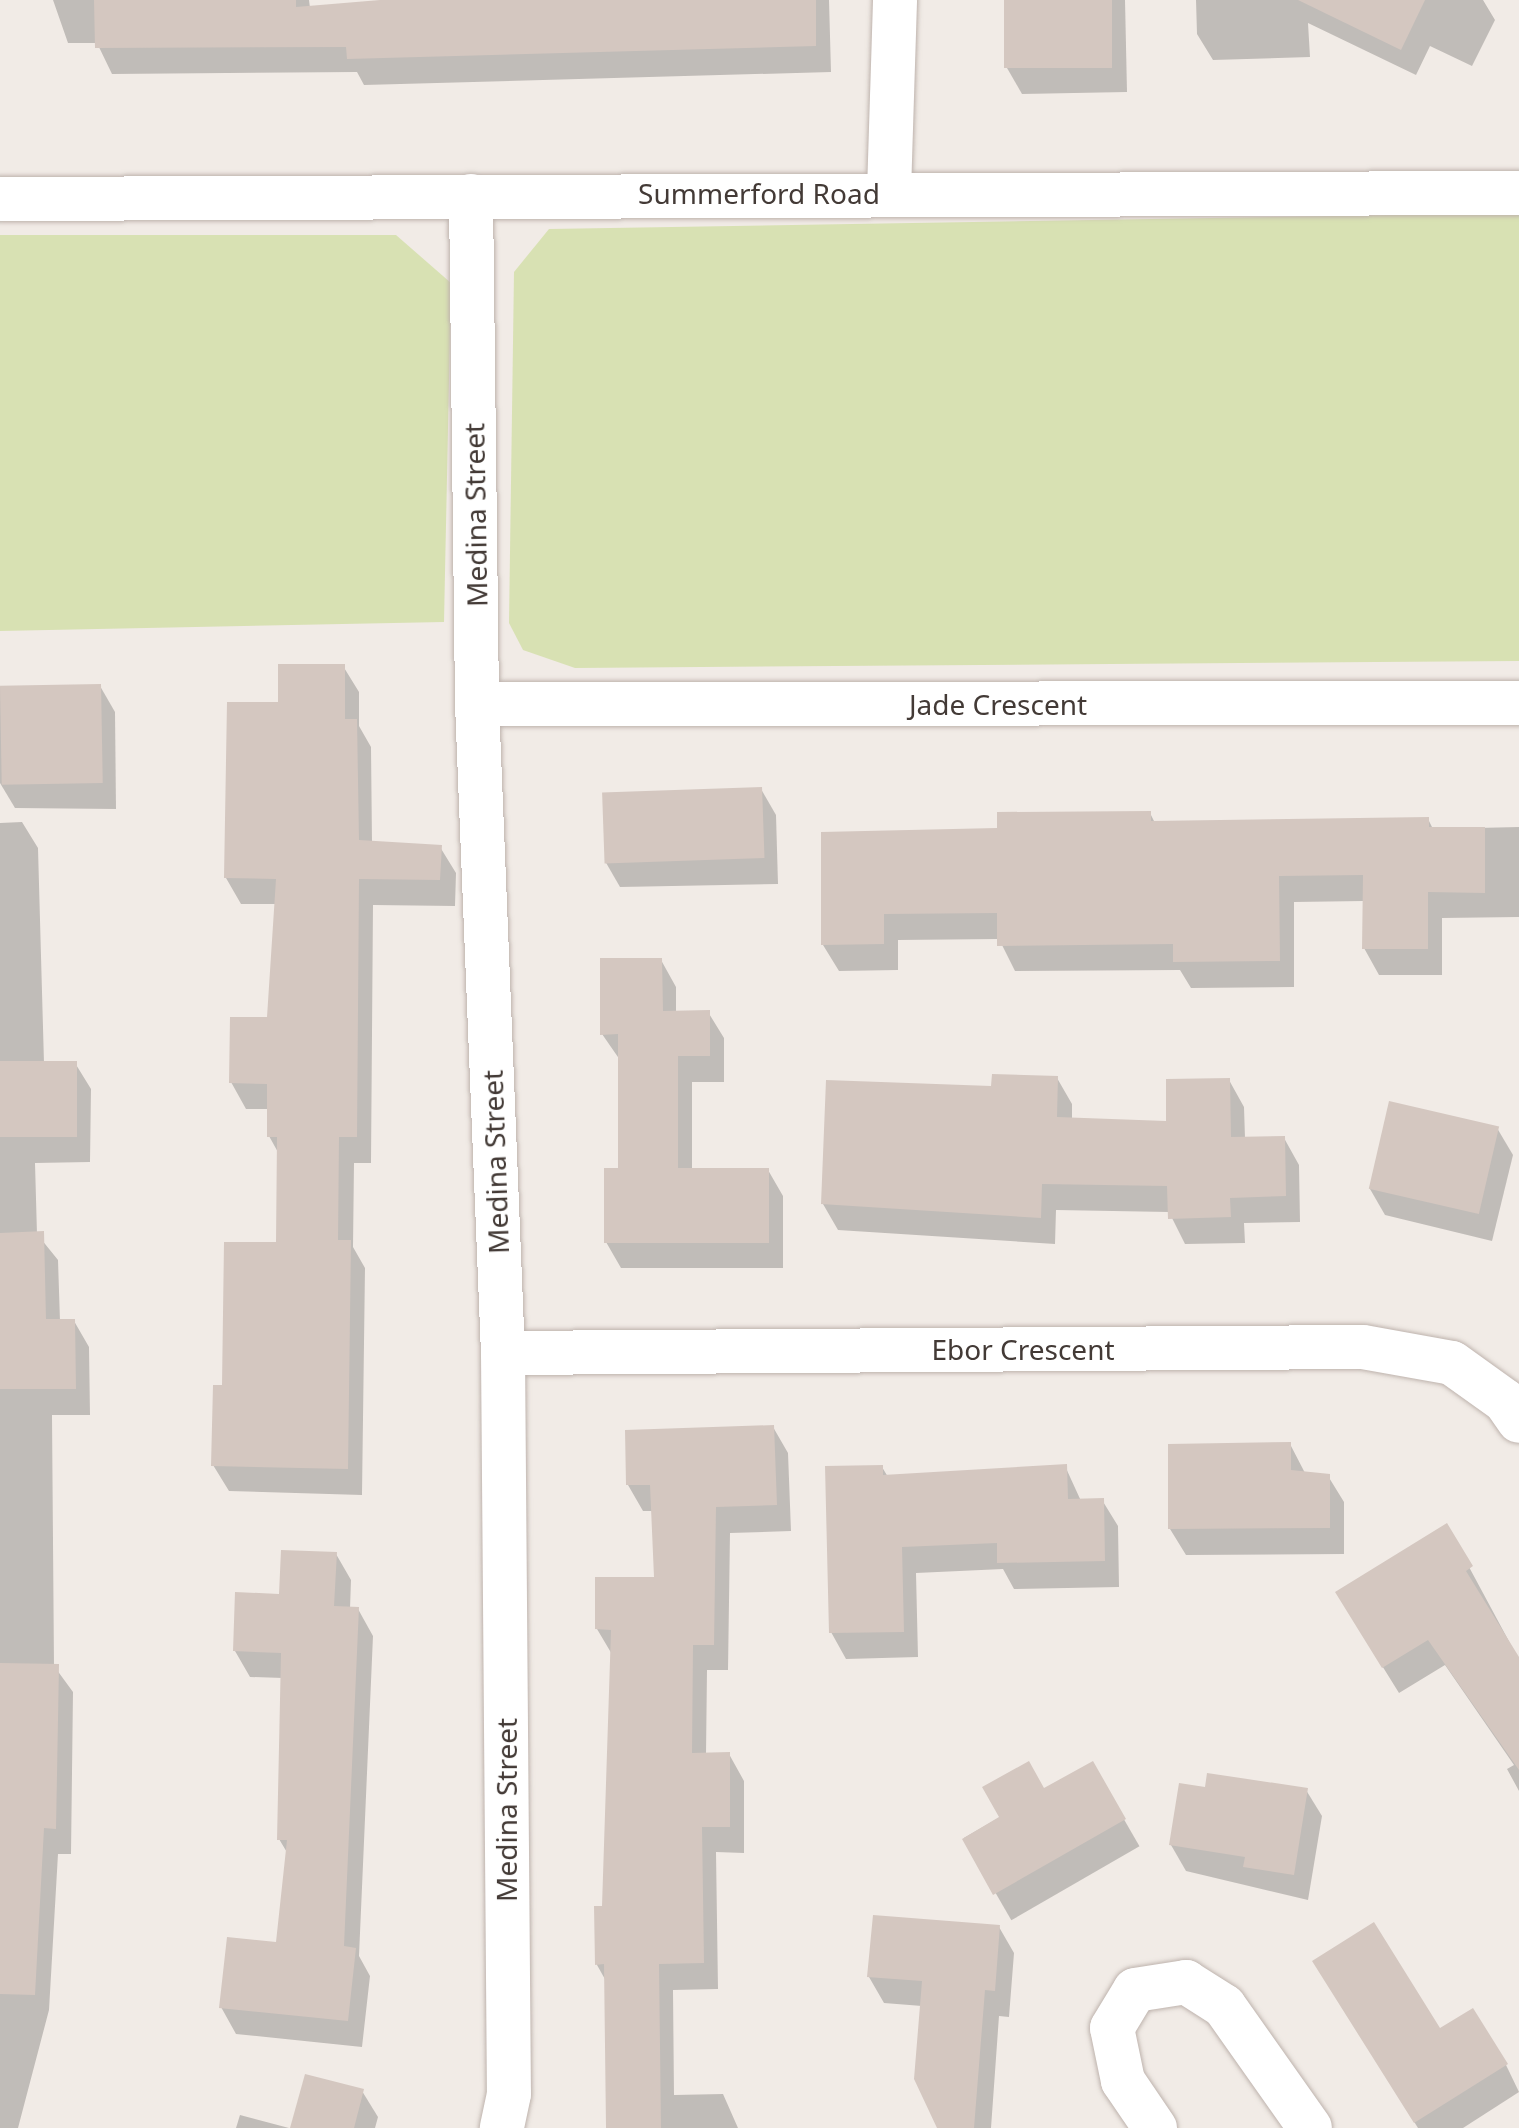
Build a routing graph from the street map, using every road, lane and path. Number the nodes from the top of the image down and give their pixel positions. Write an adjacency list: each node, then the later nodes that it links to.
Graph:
1 (895, 0): 2 (street)
2 (889, 192): 3 (street, Summerford Road); 4 (street, Summerford Road)
3 (1519, 193)
4 (471, 196): 5 (street, Summerford Road); 7 (street, Medina Street)
5 (0, 199)
6 (1519, 703): 7 (street, Jade Crescent)
7 (477, 704): 8 (street, Medina Street)
8 (503, 1353): 9 (street, Ebor Crescent); 10 (street, Medina Street)
9 (1519, 1421)
10 (502, 2128)
11 (1155, 2128): 12 (street)
12 (1310, 2128)

